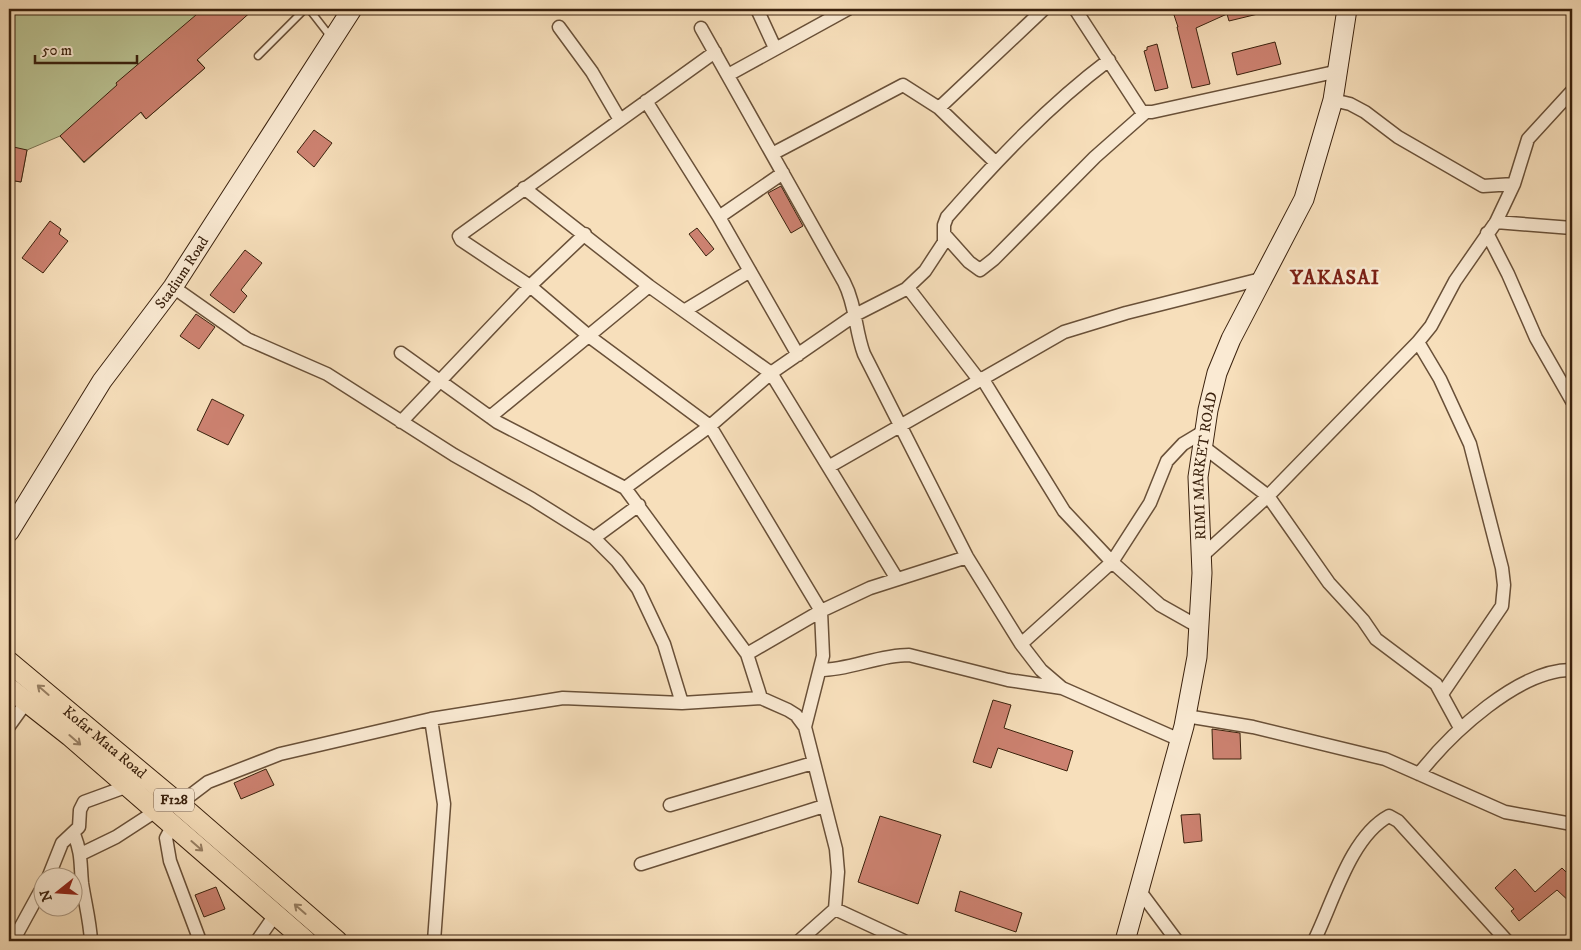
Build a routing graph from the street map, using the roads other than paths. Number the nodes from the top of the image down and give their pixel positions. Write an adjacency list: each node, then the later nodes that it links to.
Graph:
1 (305, 9): 14 (lane)
2 (309, 9): 11 (lane)
3 (352, 9): 11 (street, Stadium Road)
4 (757, 9): 12 (street)
5 (848, 9): 12 (street)
6 (1044, 9): 21 (street)
7 (1075, 9): 15 (street)
8 (1348, 9): 16 (street, RIMI MARKET ROAD)
9 (559, 26): 23 (street)
10 (701, 28): 13 (street)
11 (333, 39): 39 (street, Stadium Road)
12 (775, 48): 17 (street)
13 (715, 52): 17 (street); 20 (street)
14 (258, 56)
15 (1109, 60): 22 (street); 25 (street)
16 (1339, 71): 19 (street, RIMI MARKET ROAD); 22 (street)
17 (728, 75): 24 (street)
18 (1572, 91): 27 (street)
19 (1333, 100): 27 (street); 36 (street, RIMI MARKET ROAD)
20 (646, 101): 23 (street); 29 (street)
21 (939, 108): 24 (street); 25 (street)
22 (1146, 112): 34 (street)
23 (620, 120): 28 (street)
24 (772, 154): 26 (street)
25 (995, 162): 34 (street)
26 (783, 173): 29 (street); 42 (street)
27 (1514, 184): 30 (street)
28 (524, 188): 33 (street); 37 (street)
29 (719, 218): 35 (street)
30 (1496, 222): 31 (street); 32 (street)
31 (1572, 228)
32 (1487, 233): 44 (street); 50 (street)
33 (585, 234): 37 (street); 38 (street)
34 (944, 234): 40 (street)
35 (750, 271): 41 (street); 46 (street)
36 (1261, 279): 48 (street); 55 (street, RIMI MARKET ROAD)
37 (530, 286): 43 (street); 49 (street)
38 (649, 286): 41 (street); 43 (street)
39 (173, 287): 52 (street); 60 (street, Stadium Road)
40 (906, 289): 42 (street); 48 (street)
41 (684, 311): 47 (street)
42 (855, 315): 46 (street); 54 (street)
43 (590, 336): 51 (street); 53 (street)
44 (1418, 342): 58 (street); 75 (street)
45 (401, 353): 49 (street)
46 (798, 355): 47 (street)
47 (771, 373): 53 (street); 56 (street)
48 (980, 379): 54 (street); 64 (street)
49 (440, 381): 51 (street); 52 (street)
50 (1572, 400)
51 (490, 417): 57 (street)
52 (402, 422): 61 (street)
53 (710, 426): 57 (street); 66 (street)
54 (900, 426): 56 (street); 63 (street)
55 (1202, 439): 58 (street); 62 (street, RIMI MARKET ROAD); 64 (street)
56 (830, 466): 65 (street)
57 (625, 488): 59 (street)
58 (1268, 496): 62 (street); 75 (street)
59 (639, 505): 61 (street); 69 (street)
60 (9, 532)
61 (594, 538): 78 (street)
62 (1202, 556): 67 (street, RIMI MARKET ROAD)
63 (967, 557): 65 (street); 68 (street)
64 (1112, 562): 67 (street); 68 (street)
65 (897, 579): 66 (street)
66 (821, 611): 69 (street); 71 (street)
67 (1200, 627): 79 (street, RIMI MARKET ROAD)
68 (1021, 644): 74 (street)
69 (747, 654): 76 (street)
70 (9, 662): 88 (main road, Kofar Mata Road / F128, one-way to 70)
71 (820, 670): 74 (street); 82 (street)
72 (1572, 670): 83 (street)
73 (9, 688): 77 (main road, Kofar Mata Road / F128)
74 (1062, 688): 84 (street)
75 (1442, 694): 83 (street)
76 (760, 698): 78 (street); 82 (street)
77 (27, 701): 81 (street); 87 (main road, Kofar Mata Road / F128, one-way to 87)
78 (682, 703): 80 (street)
79 (1186, 716): 84 (street, RIMI MARKET ROAD); 86 (street)
80 (431, 719): 88 (street); 108 (street)
81 (9, 726)
82 (805, 727): 85 (street)
83 (1460, 728): 86 (street)
84 (1180, 740): 98 (street, RIMI MARKET ROAD)
85 (813, 763): 89 (street); 90 (street)
86 (1419, 774): 92 (street)
87 (128, 786): 91 (main road, Kofar Mata Road / F128); 94 (street)
88 (180, 804): 102 (main road, Kofar Mata Road / F128, one-way to 88)
89 (670, 805)
90 (824, 806): 96 (street); 100 (street)
91 (156, 811): 93 (main road, Kofar Mata Road / F128); 95 (street)
92 (1572, 824)
93 (172, 825): 101 (main road, Kofar Mata Road / F128, one-way to 101); 105 (street)
94 (74, 834): 95 (street); 97 (street)
95 (81, 854): 104 (street)
96 (641, 864)
97 (52, 868)
98 (1139, 890): 111 (street, RIMI MARKET ROAD); 112 (street)
99 (32, 906): 103 (street)
100 (835, 908): 109 (street); 110 (street)
101 (276, 915): 106 (street); 107 (main road, Kofar Mata Road / F128)
102 (332, 940)
103 (12, 941)
104 (91, 941)
105 (200, 941)
106 (257, 941)
107 (306, 941)
108 (434, 941)
109 (799, 941)
110 (904, 941)
111 (1125, 941)
112 (1177, 941)
113 (1314, 941): 114 (street)
114 (1507, 941)

